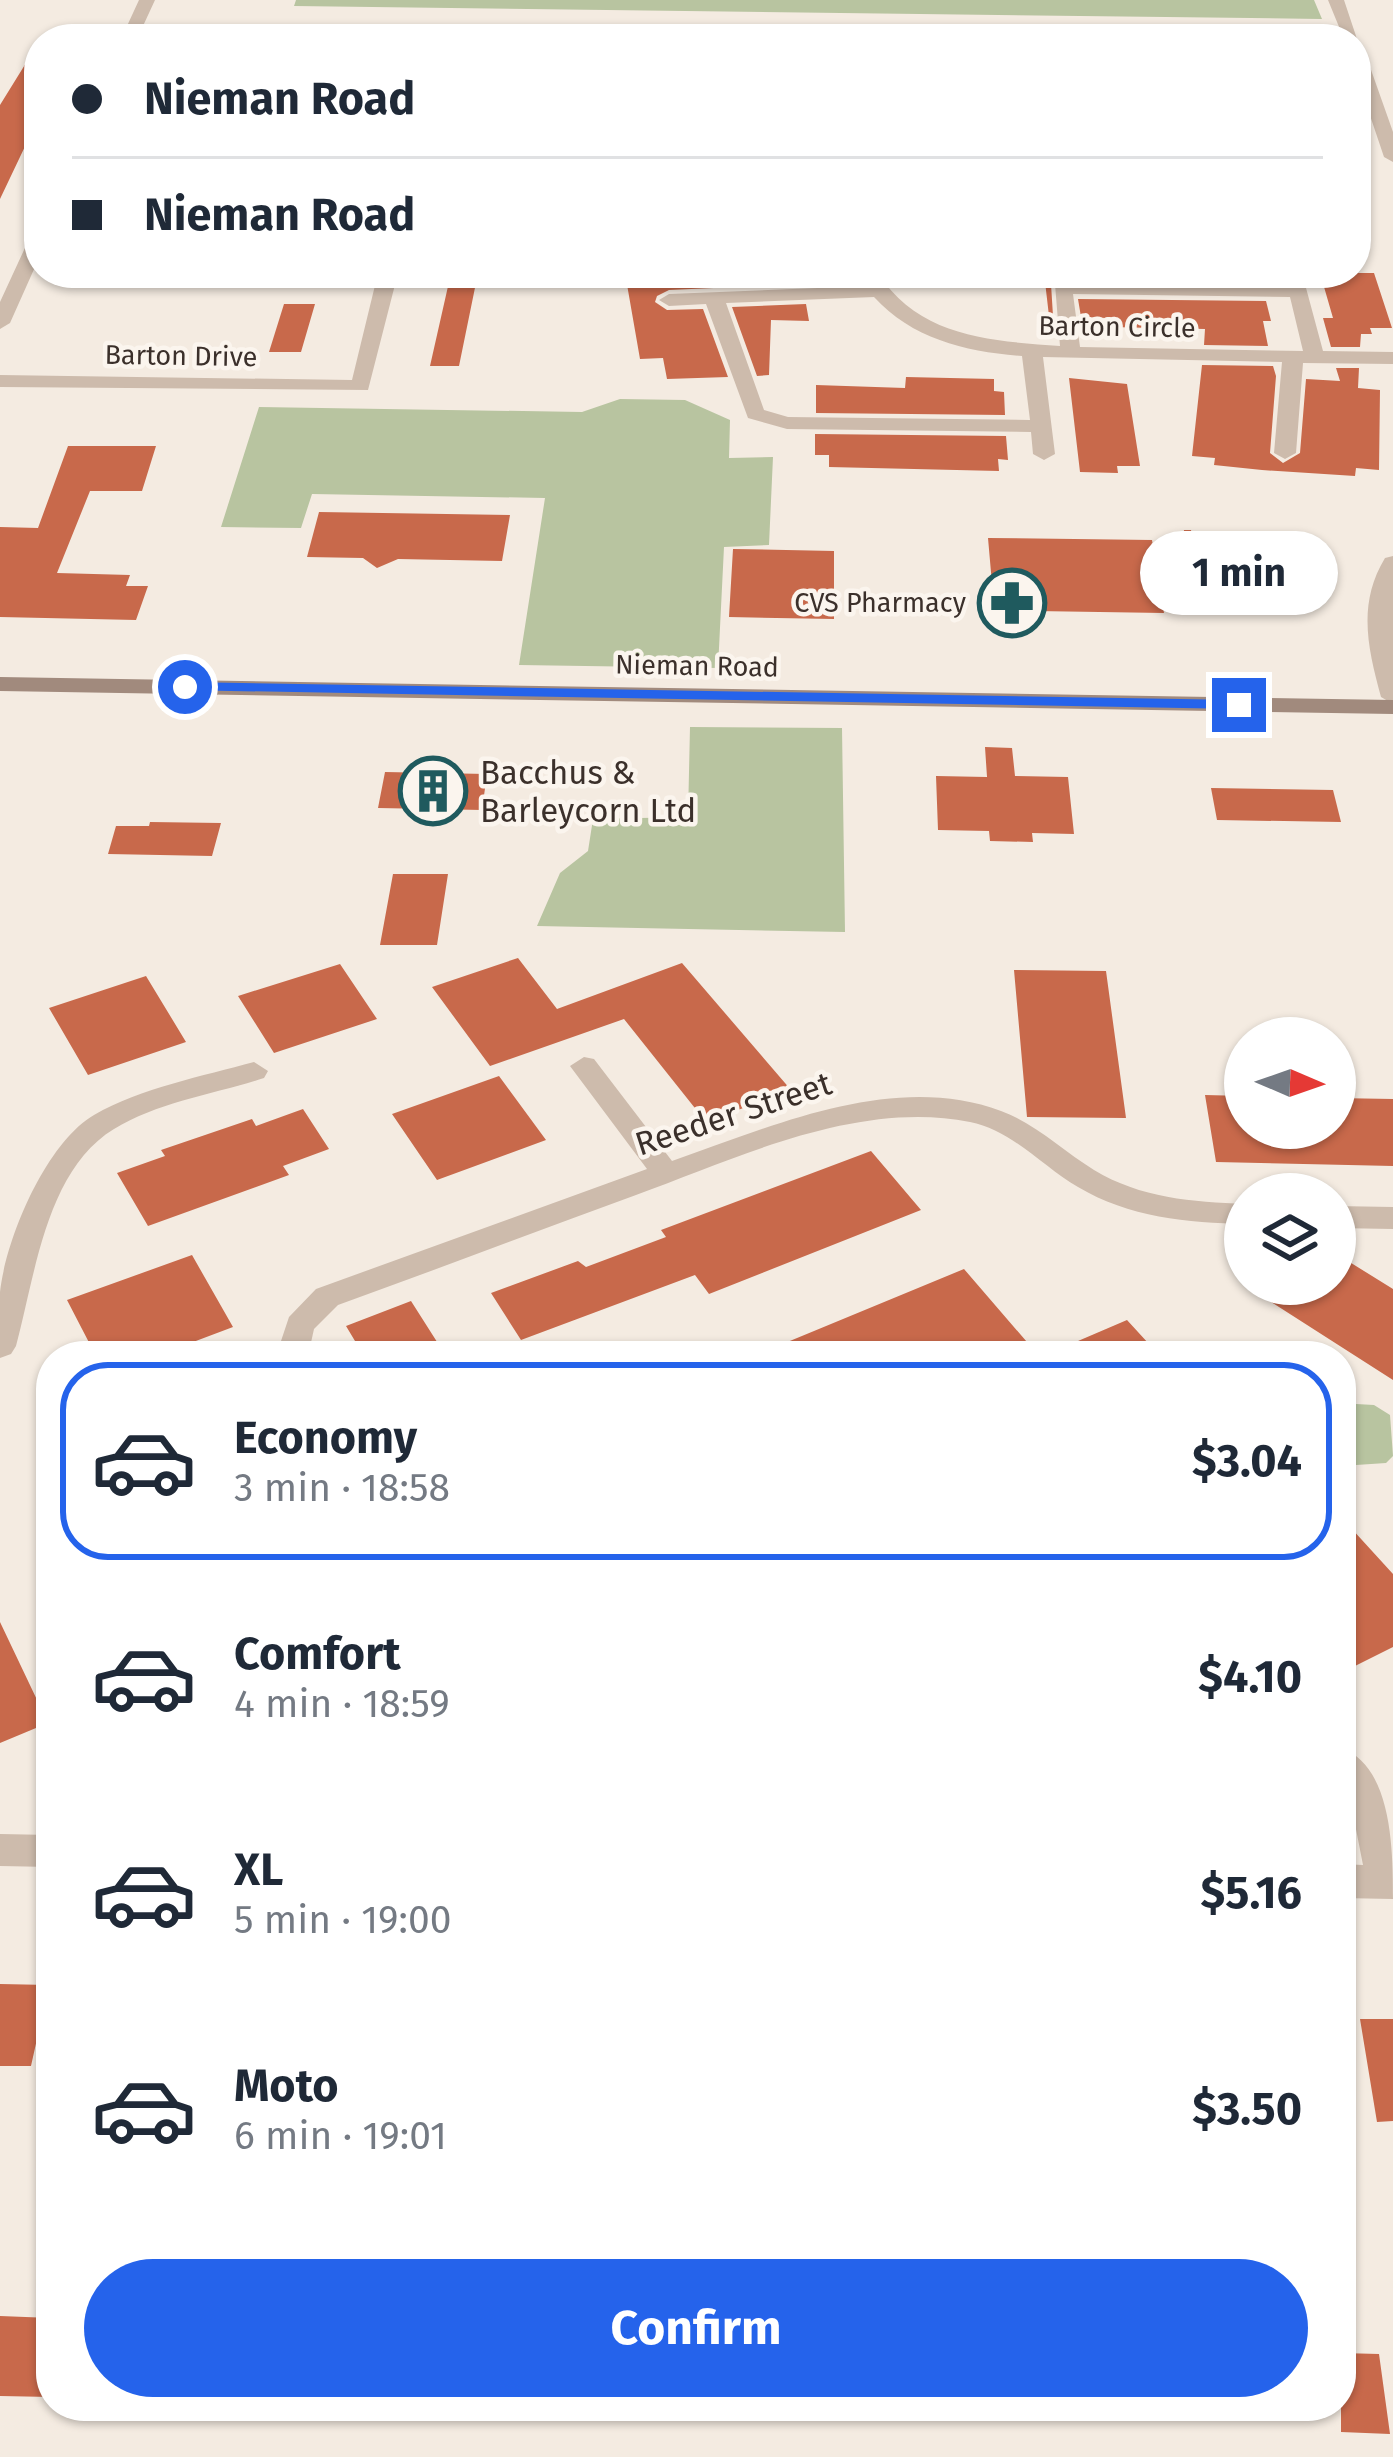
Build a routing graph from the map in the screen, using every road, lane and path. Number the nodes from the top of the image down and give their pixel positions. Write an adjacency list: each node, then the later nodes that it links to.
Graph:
1 (1371, 90): 3 (street)
2 (1371, 115): 3 (street)
3 (1377, 115): 4 (street)
4 (1393, 157)
5 (24, 270): 13 (street)
6 (384, 288): 18 (street, Barton Drive)
7 (814, 288): 11 (street)
8 (879, 288): 14 (street, Barton Circle)
9 (1062, 288): 15 (street)
10 (1297, 288): 16 (street)
11 (714, 298): 12 (street); 19 (street)
12 (669, 299)
13 (0, 323)
14 (1032, 352): 15 (street, Barton Circle); 19 (street)
15 (1071, 353): 16 (street, Barton Circle)
16 (1304, 357): 17 (street, Barton Circle); 20 (street)
17 (1393, 358)
18 (0, 381)
19 (1041, 426): 21 (street)
20 (1285, 453)
21 (1044, 454)
22 (1393, 562): 24 (street)
23 (0, 684): 25 (main road, Nieman Road)
24 (1393, 697)
25 (1393, 707)
26 (584, 1066): 28 (street)
27 (254, 1071): 33 (street)
28 (664, 1171): 29 (street, Reeder Street); 32 (street, Reeder Street)
29 (1224, 1212)
30 (1356, 1217): 31 (street)
31 (1393, 1218)
32 (296, 1341)
33 (0, 1346)
34 (1356, 1782): 38 (street)
35 (0, 1850): 36 (street)
36 (36, 1851)
37 (1356, 1881): 38 (street)
38 (1389, 1881)

